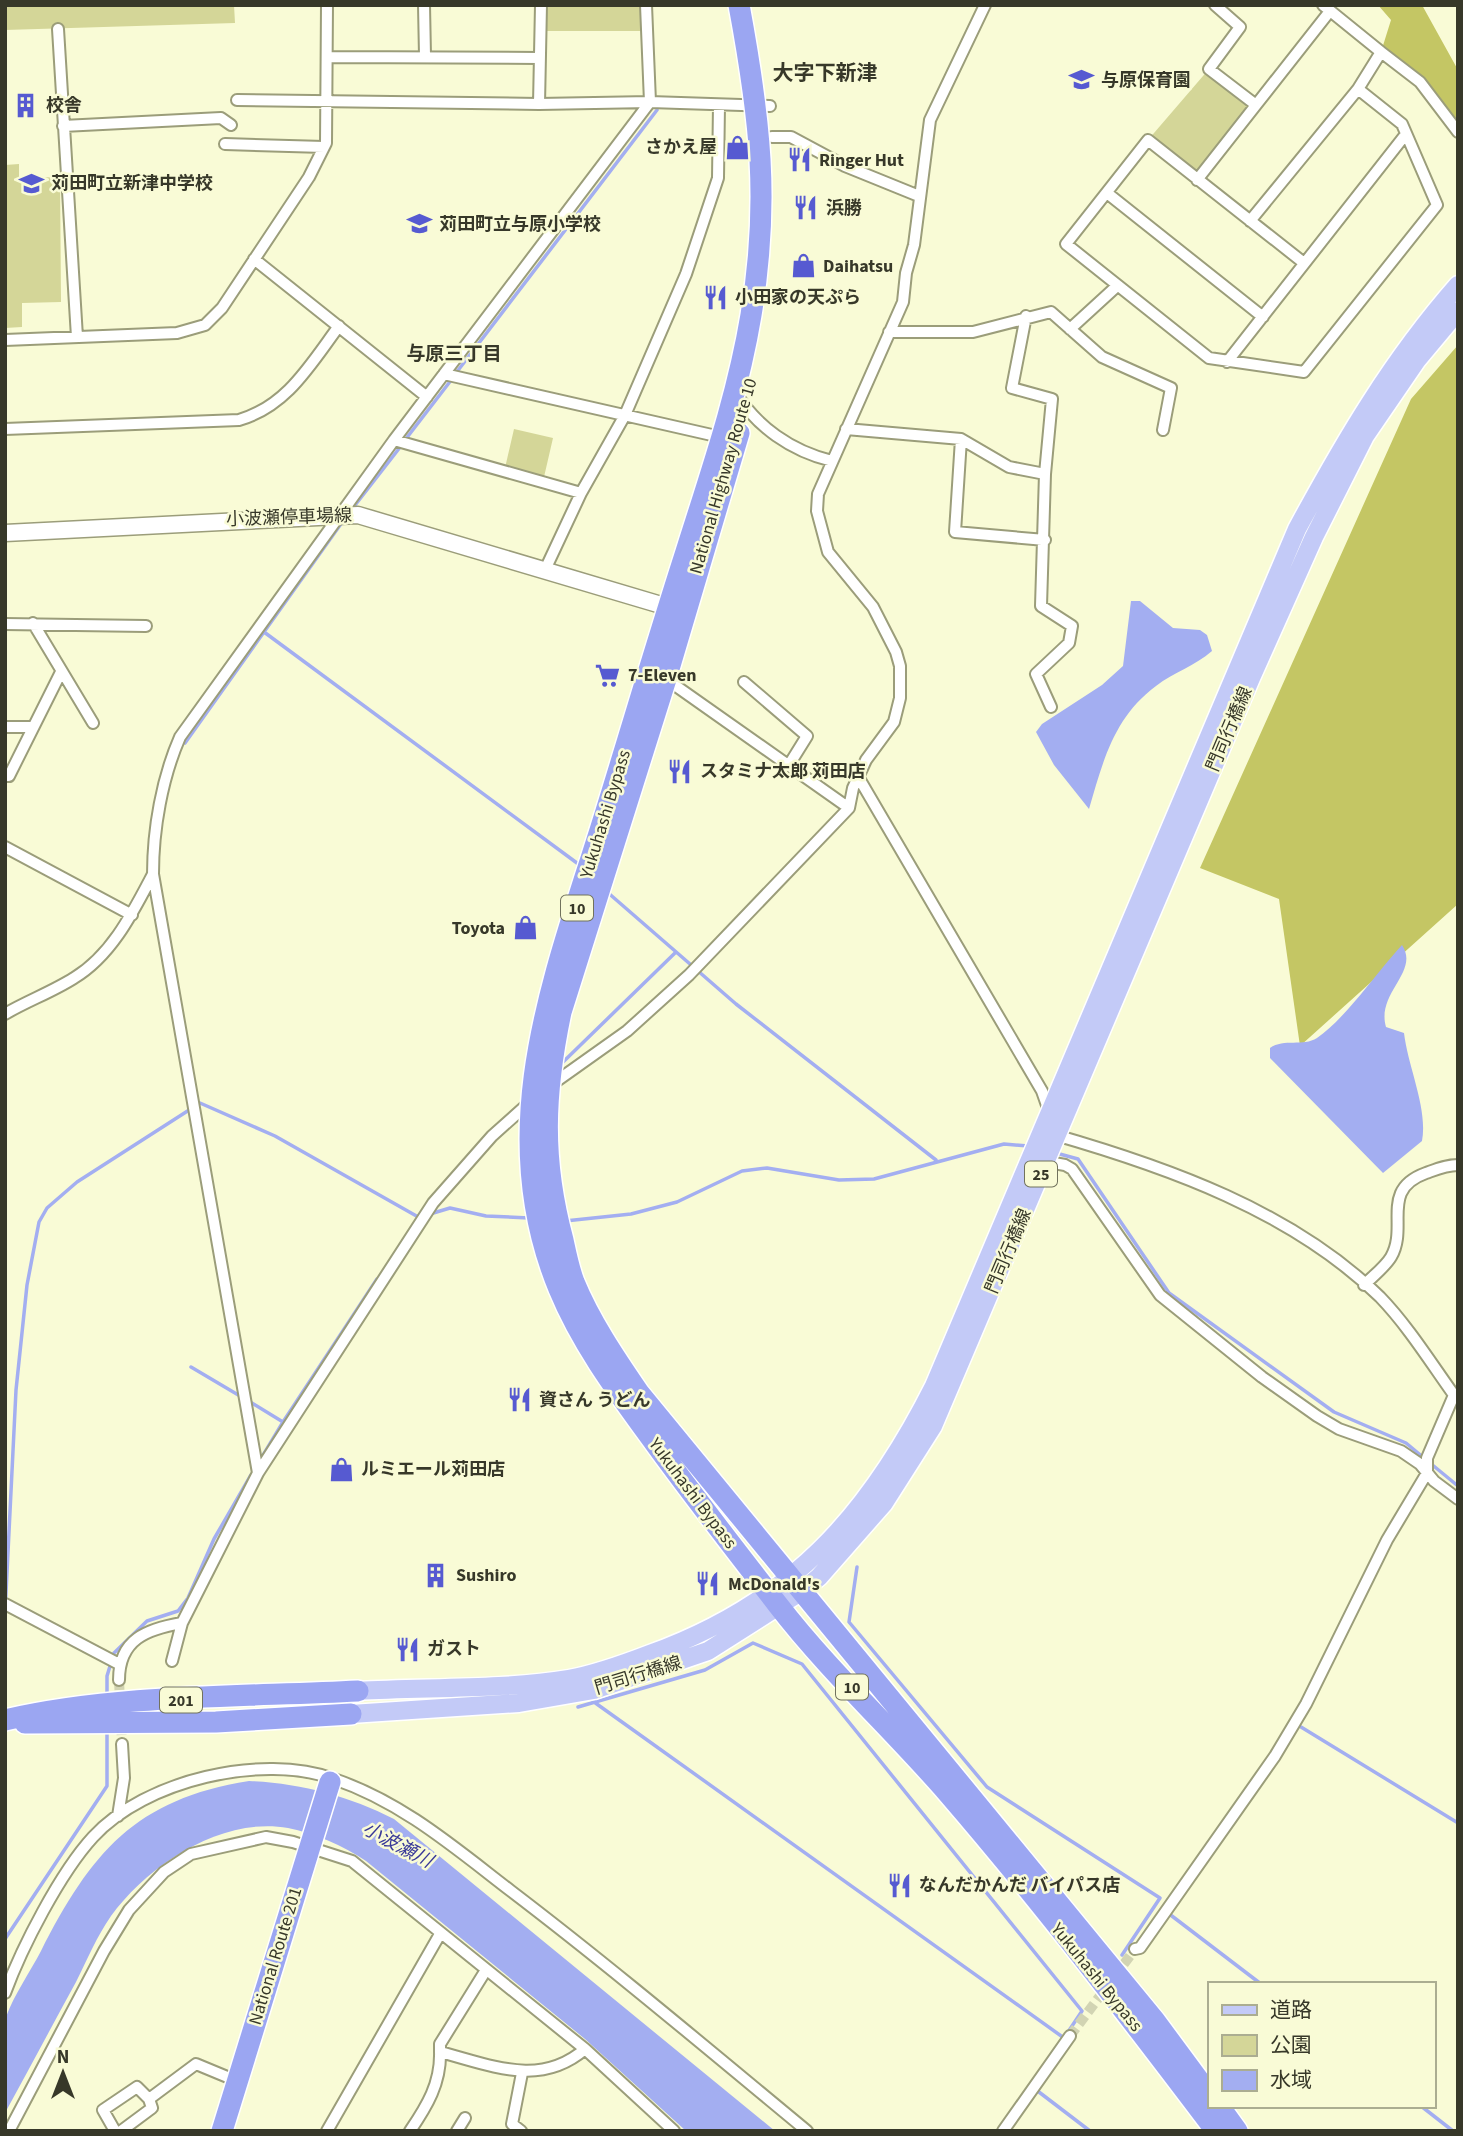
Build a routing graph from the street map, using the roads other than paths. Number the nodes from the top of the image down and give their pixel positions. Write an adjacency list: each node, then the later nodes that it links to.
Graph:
1 (327, 5): 13 (street)
2 (424, 5): 12 (street)
3 (541, 5): 14 (street)
4 (646, 5): 18 (street)
5 (739, 5): 22 (highway, National Highway Route 10 / 10)
6 (754, 5): 22 (highway, National Highway Route 10 / 10)
7 (985, 5): 32 (street)
8 (1215, 5): 21 (street)
9 (1326, 8): 11 (street); 21 (street)
10 (58, 29): 24 (street)
11 (1381, 52): 15 (street); 25 (street)
12 (425, 56): 13 (street); 14 (street)
13 (328, 57): 17 (street)
14 (539, 58): 19 (street)
15 (1358, 89): 26 (street); 33 (street)
16 (237, 100): 17 (street)
17 (327, 102): 19 (street); 29 (street)
18 (650, 102): 19 (street); 20 (street); 47 (street)
19 (539, 104)
20 (719, 105): 22 (street); 50 (street)
21 (1256, 105): 30 (street)
22 (764, 106): 27 (highway, National Highway Route 10 / 10); 49 (highway, National Highway Route 10 / 10)
23 (232, 125): 24 (street)
24 (63, 126): 44 (street)
25 (1458, 132)
26 (1406, 134): 35 (street); 46 (street)
27 (772, 137): 32 (street); 49 (highway, National Highway Route 10 / 10)
28 (225, 144): 29 (street)
29 (324, 147): 34 (street)
30 (1197, 180): 31 (street); 33 (street)
31 (1107, 193): 37 (street); 40 (street)
32 (919, 197): 43 (street)
33 (1250, 221): 35 (street)
34 (254, 259): 41 (street); 44 (street)
35 (1304, 263): 40 (street)
36 (1458, 285): 85 (main road, 門司行橋線 / 25)
37 (1117, 286): 42 (street); 46 (street)
38 (1458, 311): 86 (main road, 門司行橋線 / 25)
39 (1026, 316): 42 (street); 43 (street); 58 (street)
40 (1263, 317): 46 (street)
41 (339, 326): 48 (street); 51 (street)
42 (1070, 329): 53 (street)
43 (889, 332): 52 (street)
44 (77, 337): 45 (street)
45 (5, 340)
46 (1227, 362)
47 (444, 374): 48 (street); 50 (street)
48 (427, 397): 56 (street)
49 (740, 400): 54 (highway, National Highway Route 10 / 10); 57 (street)
50 (625, 415): 54 (street); 59 (street)
51 (5, 429)
52 (846, 429): 55 (street); 57 (street)
53 (1163, 430)
54 (730, 439): 64 (highway, National Highway Route 10 / 10)
55 (961, 439): 58 (street); 62 (street)
56 (394, 440): 59 (street); 60 (street)
57 (832, 461): 77 (street)
58 (1045, 474): 62 (street)
59 (581, 493): 63 (street)
60 (339, 514): 61 (main road, 小波瀬停車場線); 63 (main road, 小波瀬停車場線); 80 (street)
61 (5, 533)
62 (1045, 540): 71 (street)
63 (544, 572): 64 (main road, 小波瀬停車場線)
64 (676, 610): 69 (highway, Yukuhashi Bypass / 10); 84 (highway, Yukuhashi Bypass / 10)
65 (33, 623): 66 (street); 67 (street); 68 (street)
66 (5, 624)
67 (146, 626)
68 (61, 672): 72 (street); 74 (street)
69 (666, 679): 75 (street); 83 (highway, Yukuhashi Bypass / 10)
70 (744, 682): 75 (street)
71 (1051, 708)
72 (93, 723)
73 (5, 727): 74 (street)
74 (32, 727): 76 (street)
75 (789, 765): 78 (street)
76 (5, 776)
77 (859, 780): 78 (street); 85 (street)
78 (849, 808): 83 (street)
79 (5, 847): 81 (street)
80 (153, 874): 81 (street); 90 (street)
81 (132, 915): 82 (street)
82 (5, 1014)
83 (547, 1089): 84 (street); 93 (highway, Yukuhashi Bypass / 10)
84 (529, 1104): 90 (street); 94 (highway, Yukuhashi Bypass / 10)
85 (1050, 1112): 86 (main road, 門司行橋線 / 25)
86 (1050, 1134): 87 (main road, 門司行橋線 / 25); 89 (street)
87 (1038, 1160): 91 (street); 93 (main road, 門司行橋線 / 25)
88 (1458, 1165): 89 (street)
89 (1364, 1284): 91 (street)
90 (258, 1473): 96 (street)
91 (1427, 1473): 92 (street); 108 (street)
92 (1458, 1499)
93 (797, 1585): 94 (main road, 門司行橋線 / 25); 116 (highway, Yukuhashi Bypass / 10)
94 (774, 1600): 100 (main road, 門司行橋線 / 25); 101 (main road, 門司行橋線 / 25); 131 (highway, Yukuhashi Bypass / 10)
95 (5, 1604): 98 (street)
96 (182, 1623): 97 (street); 98 (street)
97 (172, 1661)
98 (119, 1664): 99 (street)
99 (119, 1680)
100 (358, 1691): 102 (highway, 201)
101 (351, 1714): 102 (highway, 201)
102 (5, 1721)
103 (122, 1744): 105 (street)
104 (330, 1782): 106 (highway, National Route 201)
105 (118, 1816): 110 (street); 129 (street)
106 (309, 1845): 107 (street); 115 (highway, National Route 201); 121 (street)
107 (440, 1934): 109 (street); 120 (street)
108 (1135, 1949)
109 (486, 1970): 112 (street); 113 (street)
110 (5, 1993)
111 (1070, 2036): 130 (street)
112 (585, 2049): 114 (street); 128 (street)
113 (440, 2052): 114 (street); 125 (street)
114 (522, 2073): 127 (street)
115 (237, 2081): 117 (street); 124 (highway, National Route 201)
116 (1208, 2093)
117 (149, 2099): 122 (street); 123 (street)
118 (1220, 2108): 132 (highway)
119 (464, 2118): 126 (street)
120 (330, 2129)
121 (9, 2131)
122 (115, 2131)
123 (121, 2131)
124 (222, 2131)
125 (410, 2131)
126 (457, 2131)
127 (521, 2131)
128 (674, 2131)
129 (807, 2131)
130 (1003, 2131)
131 (1216, 2131)
132 (1237, 2131)

